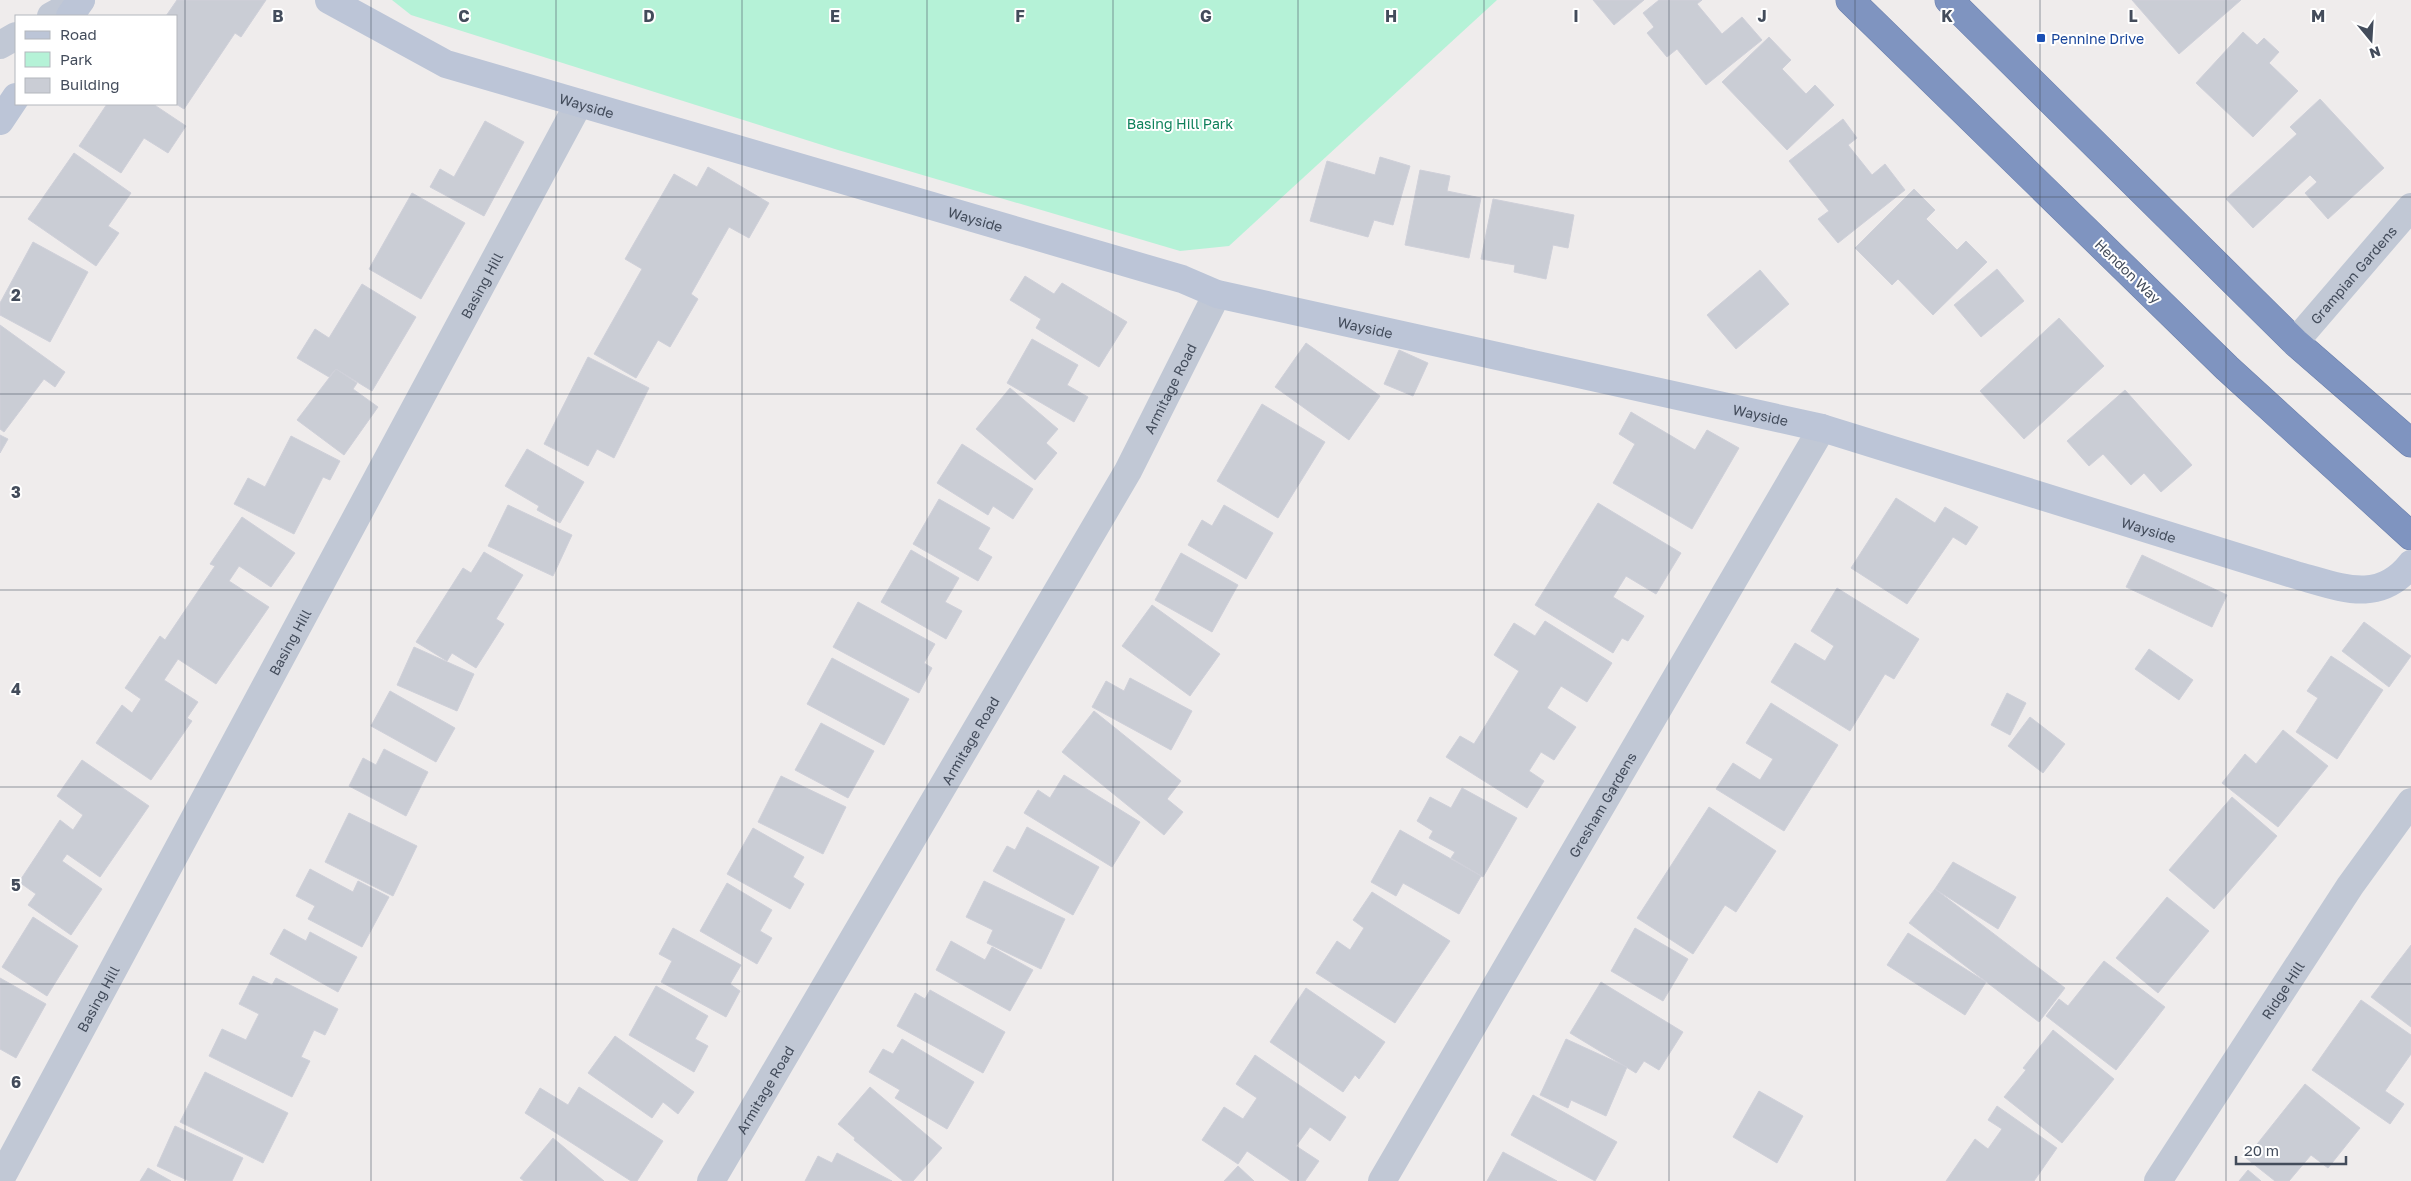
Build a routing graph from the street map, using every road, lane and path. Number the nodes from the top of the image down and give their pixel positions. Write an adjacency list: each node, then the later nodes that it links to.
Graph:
1 (81, 0): 5 (street); 6 (street)
2 (329, 0): 10 (street, Wayside)
3 (1850, 0): 17 (highway, Hendon Way)
4 (1948, 0): 14 (highway)
5 (53, 15)
6 (71, 15)
7 (15, 37): 8 (street)
8 (0, 45)
9 (15, 98): 11 (street)
10 (579, 103): 13 (street, Wayside); 20 (street, Basing Hill)
11 (0, 121)
12 (2411, 208): 14 (street, Grampian Gardens)
13 (1217, 294): 15 (street, Wayside); 21 (street, Armitage Road)
14 (2295, 342): 16 (highway)
15 (1822, 428): 18 (street, Wayside); 22 (street, Gresham Gardens)
16 (2411, 443)
17 (2411, 536)
18 (2411, 564)
19 (2411, 802): 23 (street, Ridge Hill)
20 (0, 1180)
21 (711, 1181)
22 (1382, 1181)
23 (2158, 1181)

